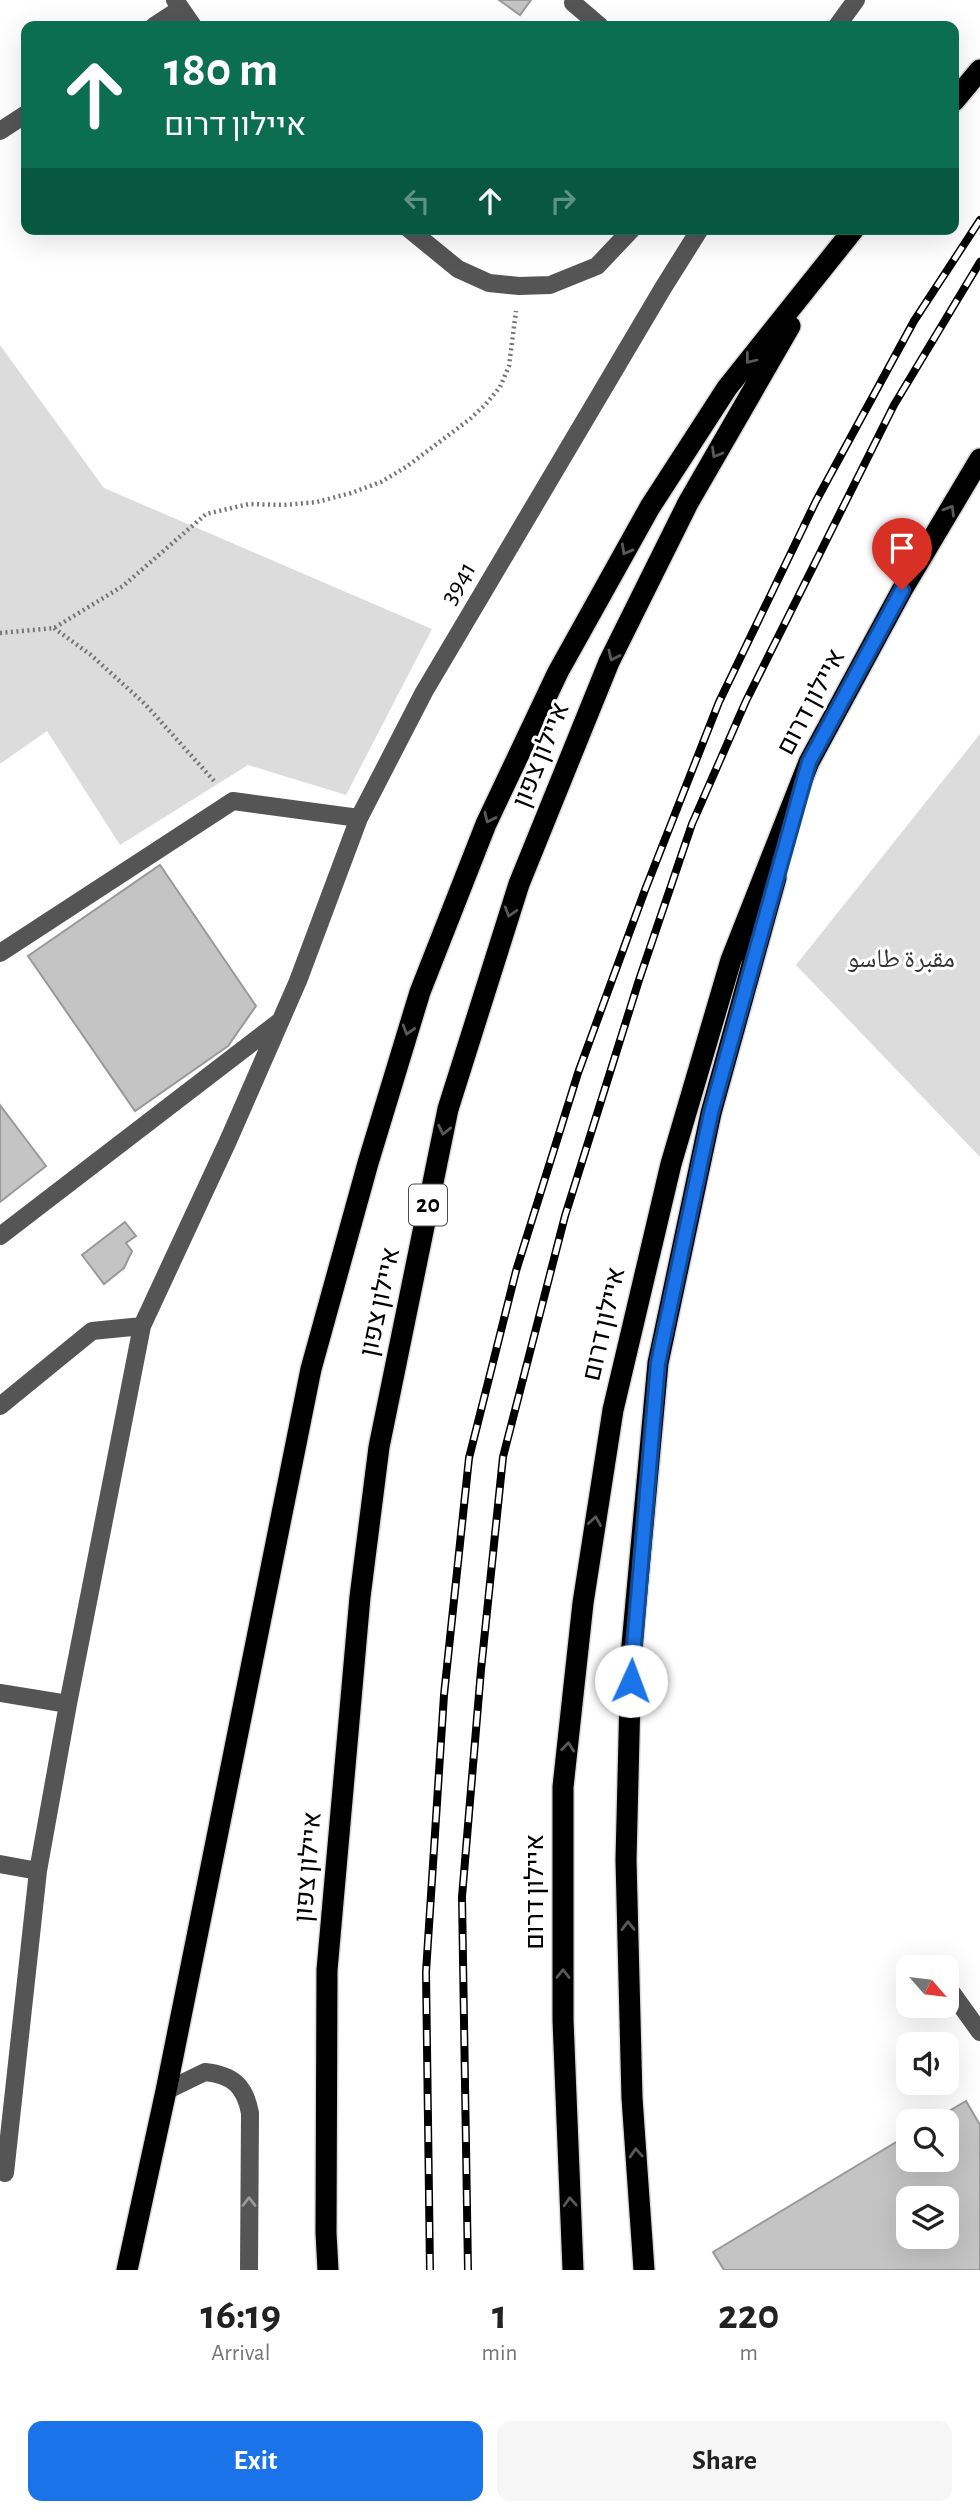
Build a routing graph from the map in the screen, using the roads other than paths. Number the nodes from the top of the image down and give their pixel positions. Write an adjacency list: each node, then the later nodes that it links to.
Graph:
1 (856, 0): 7 (street)
2 (573, 3): 6 (street)
3 (177, 4): 4 (street); 5 (street)
4 (159, 21)
5 (189, 21)
6 (594, 21)
7 (841, 21)
8 (980, 70): 9 (highway)
9 (959, 95)
10 (21, 117): 11 (street)
11 (0, 131)
12 (416, 235): 13 (street)
13 (626, 235)
14 (696, 235): 19 (street, 3941)
15 (850, 235): 31 (highway, one-way to 31)
16 (851, 235): 35 (highway, איילון צפון / 20, one-way to 35)
17 (980, 459): 18 (highway, איילון דרום, one-way to 17)
18 (809, 762): 36 (highway, איילון דרום, one-way to 18); 37 (highway, one-way to 18)
19 (359, 818): 20 (street); 21 (street, 3941)
20 (0, 953)
21 (282, 1020): 22 (street); 23 (street, 3941)
22 (0, 1236)
23 (142, 1326): 24 (street); 26 (street, 3941)
24 (0, 1406)
25 (0, 1693): 26 (street)
26 (68, 1704): 28 (street, 3941)
27 (0, 1864): 28 (street)
28 (38, 1871): 32 (street, 3941)
29 (959, 2003): 30 (street)
30 (980, 2032)
31 (166, 2091): 33 (highway); 34 (street, one-way to 31)
32 (5, 2173)
33 (127, 2270)
34 (249, 2270)
35 (328, 2270)
36 (573, 2270)
37 (644, 2270)

